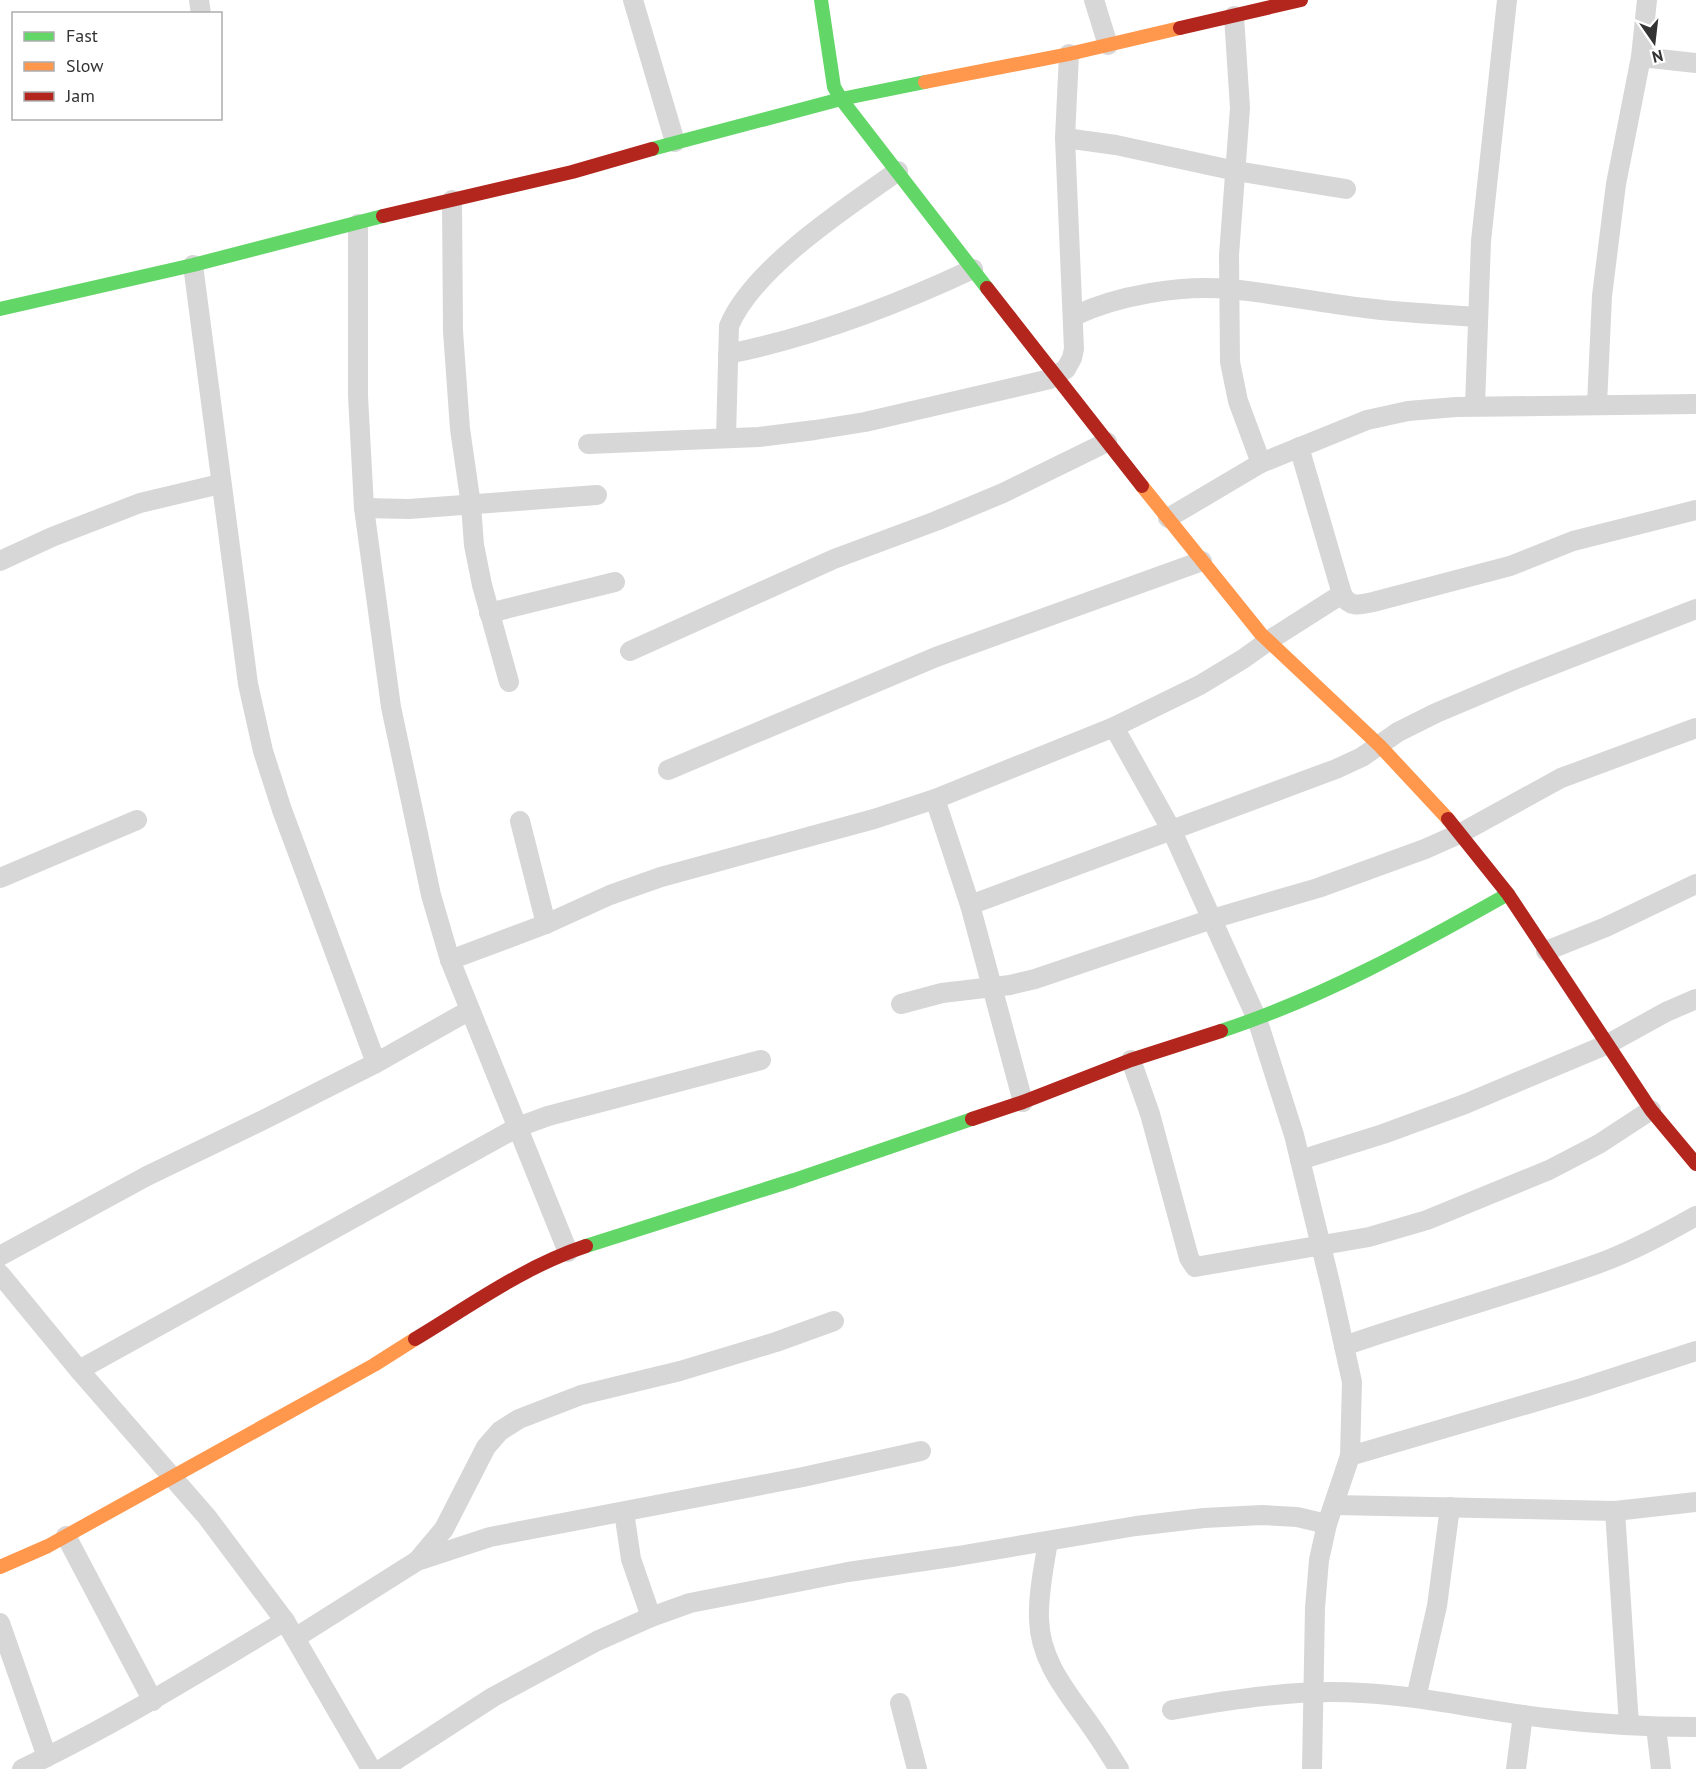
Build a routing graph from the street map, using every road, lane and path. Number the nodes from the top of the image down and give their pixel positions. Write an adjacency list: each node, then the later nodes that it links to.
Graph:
1 (633, 0): 14 (street)
2 (821, 0): 12 (street)
3 (1094, 0): 8 (street)
4 (1301, 0): 7 (street)
5 (1507, 0): 25 (street)
6 (1647, 0): 10 (street)
7 (1234, 16): 8 (street); 16 (street)
8 (1108, 45): 9 (street)
9 (1069, 54): 12 (street); 13 (street)
10 (1641, 57): 11 (street); 28 (street)
11 (1696, 63)
12 (840, 99): 14 (street); 15 (street)
13 (1065, 138): 16 (street); 24 (street)
14 (675, 142): 18 (street)
15 (898, 171): 21 (street); 26 (street)
16 (1236, 171): 17 (street); 22 (street)
17 (1346, 189)
18 (452, 200): 19 (street); 38 (street)
19 (358, 224): 20 (street); 39 (street)
20 (193, 265): 23 (street); 36 (street)
21 (973, 269): 26 (street); 27 (street)
22 (1230, 289): 24 (street); 25 (street); 35 (street)
23 (0, 309)
24 (1074, 316): 27 (street)
25 (1478, 317): 30 (street)
26 (728, 354): 31 (street)
27 (1055, 377): 31 (street); 32 (street)
28 (1597, 404): 29 (street); 30 (street)
29 (1696, 404)
30 (1475, 406): 34 (street)
31 (726, 437): 33 (street)
32 (1107, 442): 41 (street); 49 (street)
33 (588, 444)
34 (1299, 447): 35 (street); 45 (street)
35 (1261, 463): 41 (street)
36 (220, 484): 42 (street); 76 (street)
37 (597, 495): 38 (street)
38 (471, 505): 39 (street); 47 (street)
39 (363, 508): 67 (street)
40 (1696, 510): 45 (street)
41 (1168, 518): 43 (street)
42 (0, 561)
43 (1202, 561): 48 (street); 54 (street)
44 (615, 582): 47 (street)
45 (1342, 594): 48 (street)
46 (1696, 609): 53 (street)
47 (489, 614): 50 (street)
48 (1268, 641): 51 (street); 53 (street)
49 (630, 651)
50 (509, 682)
51 (1113, 727): 55 (street); 58 (street)
52 (1696, 728): 59 (street)
53 (1380, 746): 58 (street); 59 (street)
54 (668, 770)
55 (935, 799): 63 (street); 65 (street)
56 (137, 820): 60 (street)
57 (520, 821): 65 (street)
58 (1172, 831): 63 (street); 64 (street)
59 (1461, 833): 62 (street); 64 (street)
60 (3, 870)
61 (1696, 884): 66 (street)
62 (1508, 894): 66 (street); 72 (street)
63 (970, 905): 68 (street)
64 (1212, 919): 68 (street); 72 (street)
65 (546, 924): 67 (street)
66 (1546, 951): 73 (street)
67 (450, 960): 71 (street)
68 (992, 987): 70 (street); 77 (street)
69 (1696, 999): 73 (street)
70 (901, 1004)
71 (470, 1010): 76 (street); 79 (street)
72 (1257, 1019): 75 (street); 80 (street)
73 (1608, 1044): 78 (street); 80 (street)
74 (761, 1060): 79 (street)
75 (1131, 1060): 77 (street); 83 (street)
76 (376, 1063): 85 (street)
77 (1023, 1102): 84 (street)
78 (1651, 1110): 81 (street); 83 (street)
79 (518, 1127): 84 (street); 90 (street)
80 (1300, 1160): 83 (street)
81 (1696, 1164)
82 (1696, 1216): 88 (street)
83 (1321, 1245): 88 (street)
84 (568, 1252): 93 (street)
85 (0, 1256)
86 (0, 1274): 90 (street)
87 (834, 1321): 102 (street)
88 (1344, 1346): 92 (street)
89 (1696, 1351): 92 (street)
90 (80, 1370): 93 (street)
91 (921, 1451): 98 (street)
92 (1350, 1456): 95 (street)
93 (171, 1478): 100 (street); 105 (street)
94 (1696, 1502): 97 (street)
95 (1335, 1505): 96 (street); 99 (street)
96 (1450, 1507): 97 (street); 109 (street)
97 (1615, 1511): 114 (street)
98 (624, 1512): 102 (street); 104 (street)
99 (1327, 1524): 101 (street); 108 (street)
100 (66, 1536): 103 (street); 110 (street)
101 (1048, 1541): 104 (street); 122 (street)
102 (417, 1561): 107 (street)
103 (0, 1567)
104 (651, 1617): 120 (street)
105 (285, 1621): 107 (street); 110 (street)
106 (0, 1623): 117 (street)
107 (295, 1638): 119 (street)
108 (1313, 1693): 109 (street); 112 (street); 123 (street)
109 (1416, 1698): 113 (street)
110 (153, 1701): 117 (street)
111 (900, 1703): 121 (street)
112 (1172, 1710)
113 (1523, 1715): 114 (street); 124 (street)
114 (1629, 1725): 115 (street)
115 (1656, 1727): 116 (street); 125 (street)
116 (1696, 1727)
117 (47, 1757): 118 (street)
118 (22, 1769)
119 (371, 1769)
120 (382, 1769)
121 (917, 1769)
122 (1119, 1769)
123 (1312, 1769)
124 (1516, 1769)
125 (1661, 1769)

